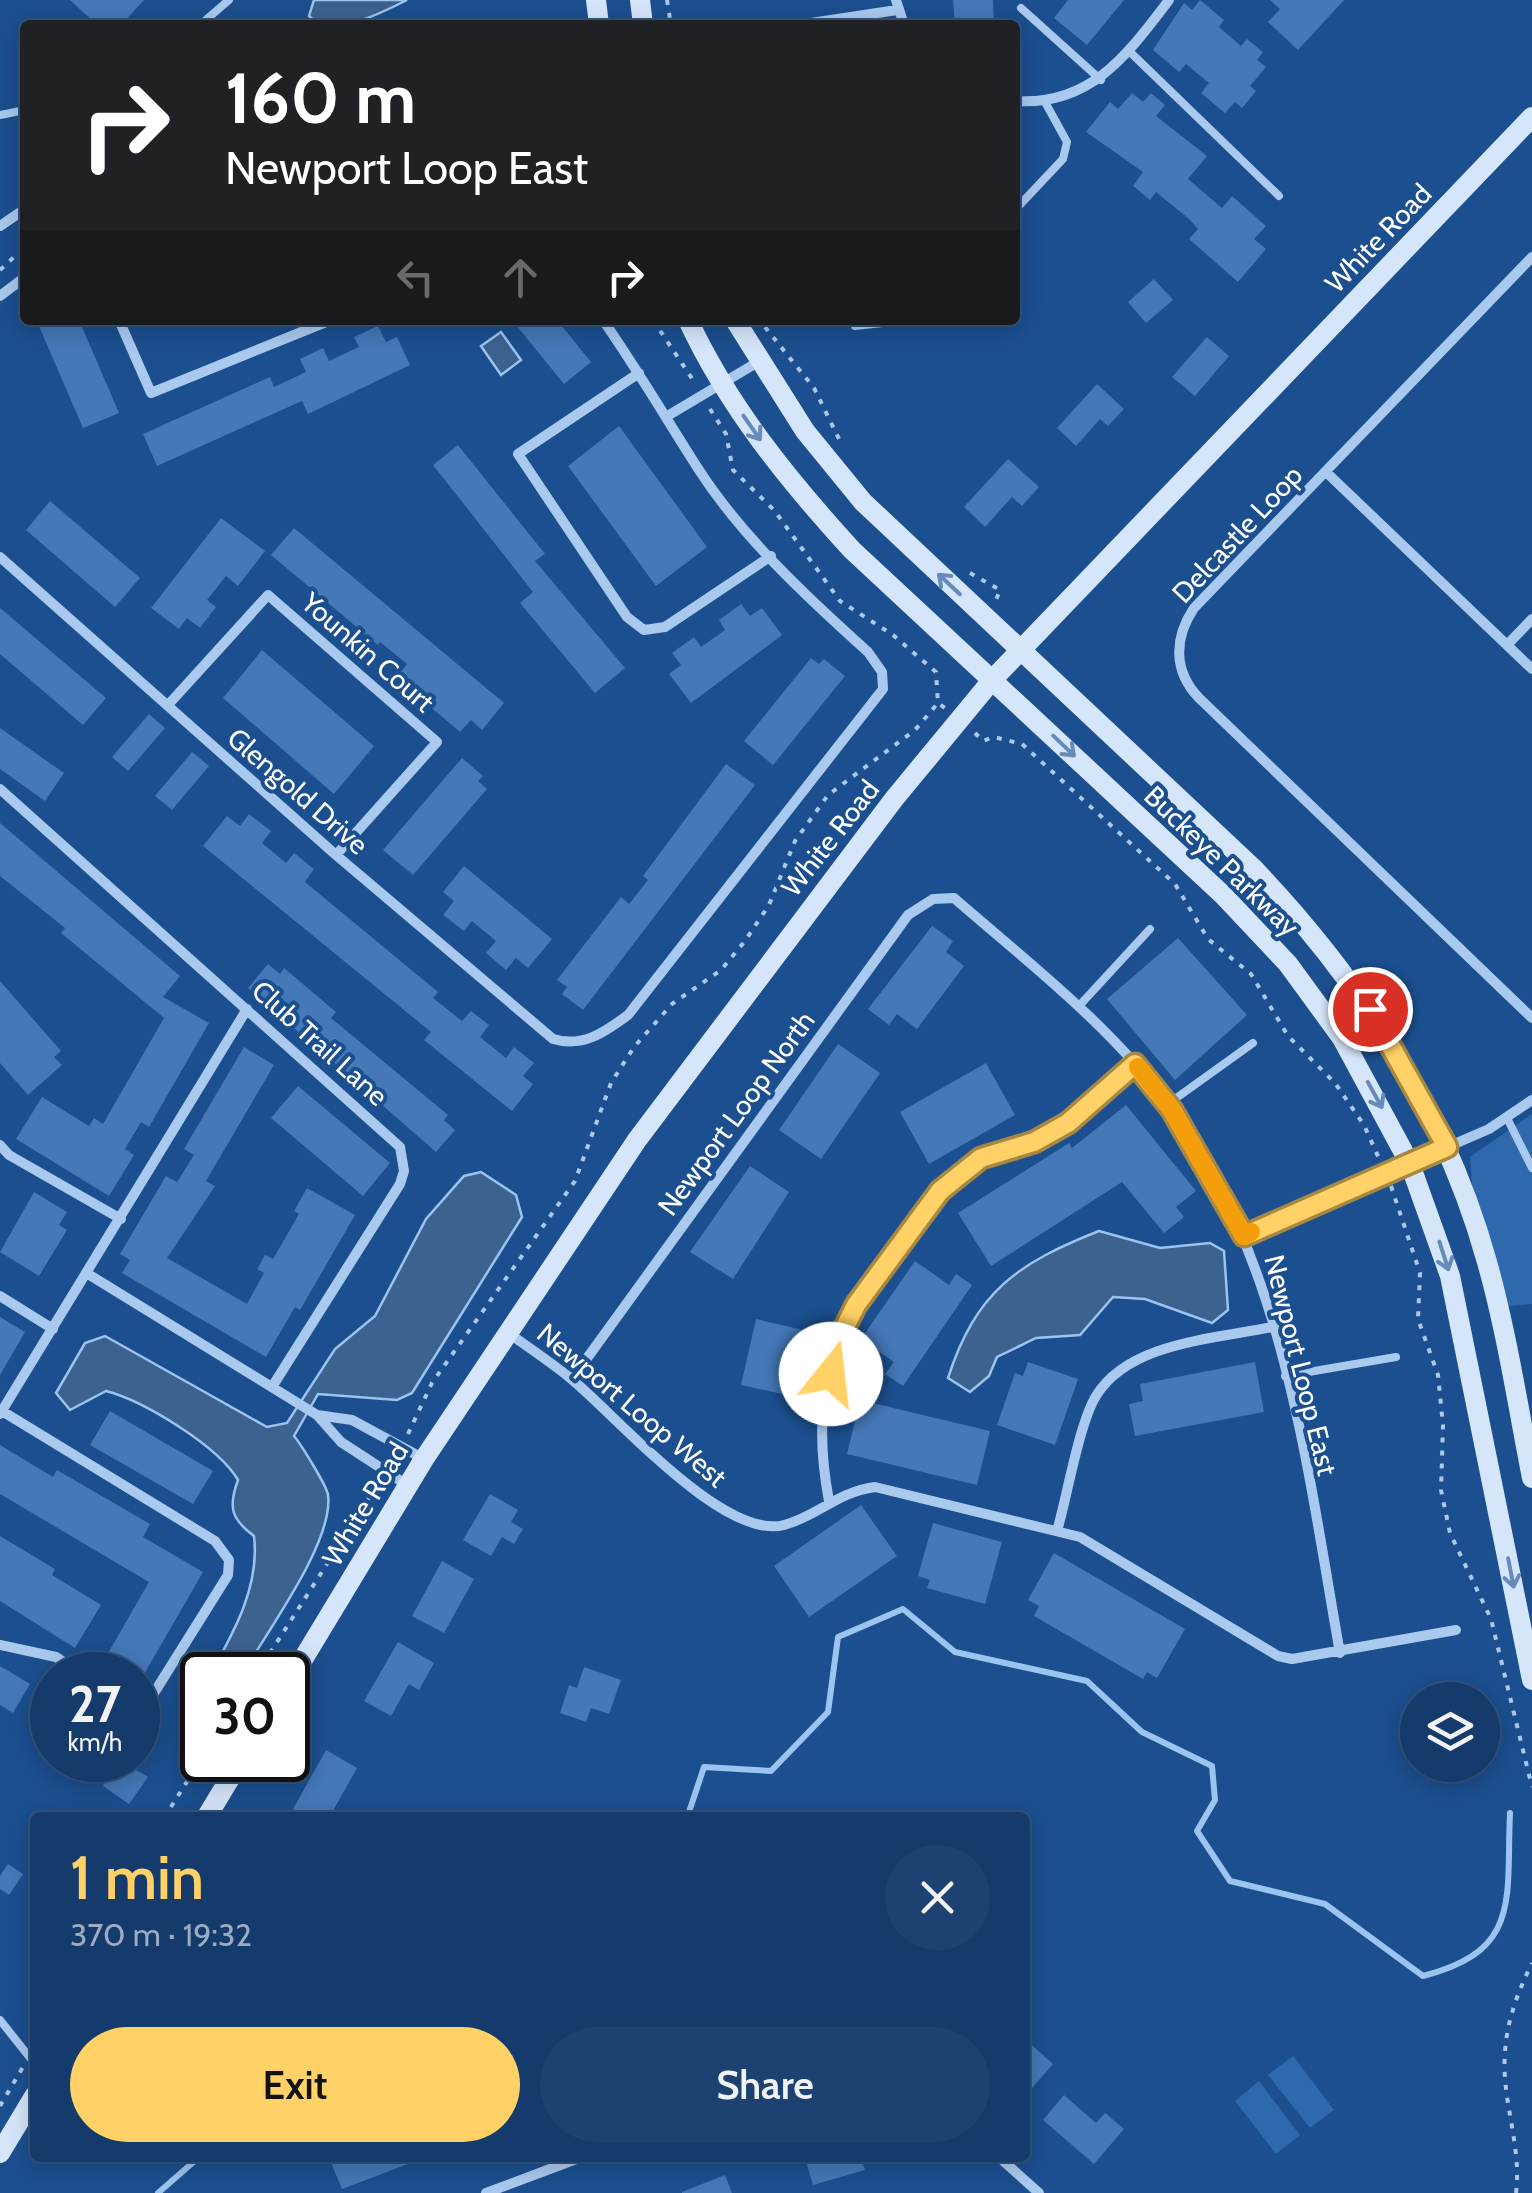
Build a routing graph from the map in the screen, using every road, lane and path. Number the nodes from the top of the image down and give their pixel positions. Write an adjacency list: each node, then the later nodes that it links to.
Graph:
1 (229, 0): 5 (lane)
2 (1169, 0): 7 (street)
3 (896, 5): 6 (street)
4 (1021, 8): 8 (lane)
5 (206, 20)
6 (822, 20)
7 (1130, 52): 8 (street); 12 (lane)
8 (1100, 80): 10 (street)
9 (1020, 101): 10 (street)
10 (1045, 102): 13 (lane)
11 (1530, 123): 37 (street, White Road)
12 (1279, 196)
13 (1020, 205)
14 (20, 252): 16 (path)
15 (1532, 257): 32 (street, Delcastle Loop)
16 (0, 270)
17 (20, 281): 18 (street)
18 (0, 296)
19 (121, 325): 20 (street)
20 (319, 325)
21 (606, 325): 28 (street)
22 (656, 325): 30 (path)
23 (691, 325): 29 (street, Buckeye Parkway)
24 (738, 325): 27 (street, Buckeye Parkway)
25 (863, 325): 26 (lane)
26 (854, 326)
27 (758, 362): 29 (street); 37 (street, Buckeye Parkway, one-way to 27)
28 (639, 373): 31 (street); 33 (street)
29 (722, 382): 30 (street); 39 (street, Buckeye Parkway, one-way to 39)
30 (701, 394): 31 (street); 40 (path)
31 (669, 416): 33 (street)
32 (1326, 472): 36 (street); 49 (street, Delcastle Loop)
33 (771, 556): 44 (street, Glengold Drive)
34 (0, 557): 41 (street, Glengold Drive)
35 (1532, 619): 36 (street)
36 (1507, 645): 38 (street)
37 (1021, 650): 39 (street, White Road); 56 (street, Buckeye Parkway)
38 (1532, 669)
39 (994, 678): 42 (street, White Road); 57 (street, Buckeye Parkway, one-way to 57)
40 (938, 702): 42 (path); 73 (path)
41 (168, 706): 44 (street, Glengold Drive); 44 (street, Younkin Court)
42 (961, 719): 59 (path); 66 (street, White Road)
43 (0, 790): 48 (street, Club Trail Lane)
44 (336, 855)
45 (954, 898): 47 (street, Newport Loop East); 69 (street, Newport Loop North)
46 (1150, 929): 47 (lane)
47 (1078, 1007): 51 (street, Newport Loop East)
48 (247, 1008): 60 (street); 70 (street, Club Trail Lane)
49 (1532, 1018)
50 (1253, 1042): 53 (lane)
51 (1135, 1064): 53 (street, Newport Loop East); 78 (street)
52 (1532, 1100): 54 (street)
53 (1168, 1104): 61 (street, Newport Loop East)
54 (1507, 1118): 56 (street); 58 (lane)
55 (0, 1146): 60 (street)
56 (1447, 1147): 57 (street); 76 (street, Buckeye Parkway)
57 (1410, 1164): 59 (street); 86 (street, Buckeye Parkway, one-way to 86)
58 (1532, 1168)
59 (1386, 1175): 61 (street); 90 (path)
60 (121, 1219): 62 (street)
61 (1244, 1236): 64 (street, Newport Loop East)
62 (88, 1274): 65 (street); 70 (street)
63 (0, 1296): 65 (street)
64 (1272, 1327): 68 (street, Newport Loop East); 79 (street)
65 (53, 1329): 71 (street)
66 (507, 1332): 69 (street, Newport Loop West); 74 (street, White Road)
67 (1396, 1357): 68 (lane)
68 (1285, 1376): 85 (street, Newport Loop East)
69 (572, 1379): 78 (street, Newport Loop West)
70 (272, 1388): 72 (street)
71 (1, 1412): 87 (street)
72 (317, 1415): 73 (street); 75 (street)
73 (400, 1446): 74 (street)
74 (424, 1459): 77 (street, White Road)
75 (386, 1472): 77 (street); 83 (path)
76 (1532, 1478)
77 (407, 1485): 84 (street, White Road)
78 (829, 1501): 79 (street, Newport Loop West)
79 (1057, 1531): 85 (street, Newport Loop West)
80 (1456, 1630): 85 (street, Newport Loop West)
81 (0, 1645): 82 (street)
82 (33, 1652)
83 (271, 1652)
84 (307, 1652)
85 (1340, 1652)
86 (1532, 1680)
87 (160, 1685)
88 (187, 1782): 91 (path)
89 (228, 1782): 92 (street)
90 (1532, 1787)
91 (168, 1812)
92 (210, 1812)
93 (1532, 1963): 104 (path)
94 (0, 2020): 95 (lane)
95 (30, 2058)
96 (30, 2064): 98 (path)
97 (30, 2104): 99 (street)
98 (0, 2106)
99 (0, 2152)
100 (568, 2162): 102 (street)
101 (1004, 2162): 103 (street)
102 (486, 2193)
103 (1039, 2193)
104 (1516, 2193)

